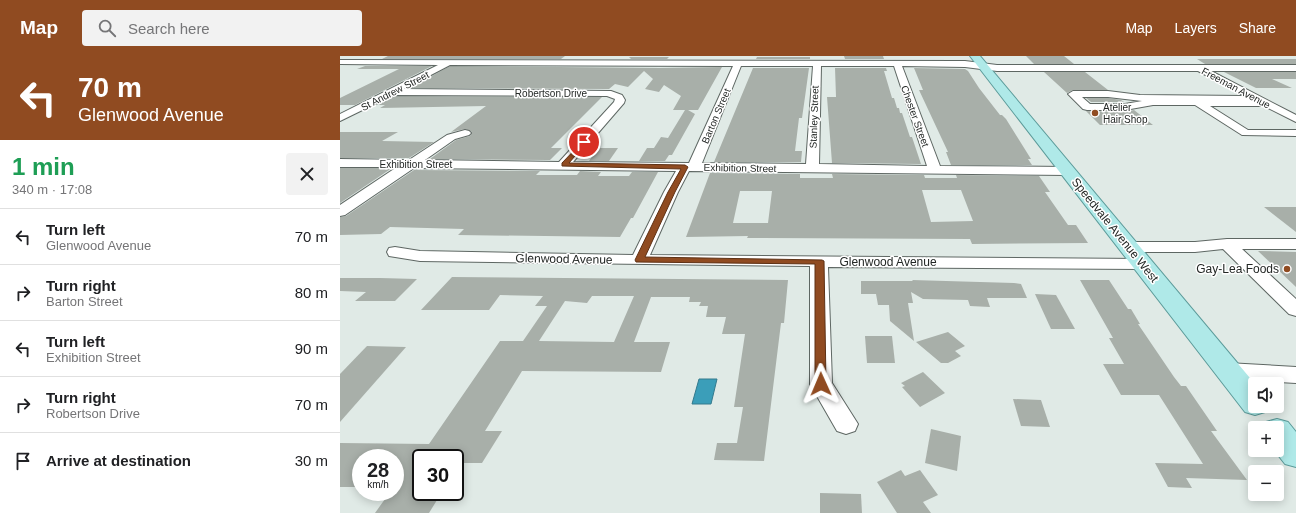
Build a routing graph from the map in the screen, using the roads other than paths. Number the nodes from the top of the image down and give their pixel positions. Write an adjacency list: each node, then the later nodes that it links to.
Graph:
1 (688, 56): 7 (street)
2 (1181, 59): 12 (street, Freeman Avenue)
3 (1087, 60): 11 (street)
4 (979, 61): 9 (street); 11 (street); 30 (main road, Speedvale Avenue West)
5 (340, 62): 6 (street)
6 (449, 63): 7 (street); 14 (street, St Andrew Street)
7 (682, 64): 8 (street)
8 (738, 64): 10 (street); 27 (street, Barton Street)
9 (897, 64): 10 (street); 29 (street, Chester Street)
10 (816, 65): 28 (street, Stanley Street)
11 (1097, 68): 12 (street)
12 (1199, 68): 13 (street); 17 (street, Freeman Avenue)
13 (1296, 68)
14 (393, 92): 20 (street, St Andrew Street); 26 (street, Robertson Drive)
15 (1154, 100): 15 (street); 16 (street)
16 (1195, 101): 17 (street); 23 (street)
17 (1261, 101): 18 (street, Freeman Avenue)
18 (1279, 110): 19 (street); 21 (street, Freeman Avenue)
19 (1296, 111)
20 (340, 118)
21 (1296, 119)
22 (465, 133): 25 (street)
23 (1296, 133)
24 (340, 163): 25 (street, Exhibition Street)
25 (412, 164): 26 (street, Exhibition Street); 31 (street)
26 (564, 164): 27 (street, Exhibition Street)
27 (689, 167): 28 (street, Exhibition Street); 36 (street, Barton Street)
28 (812, 169): 29 (street, Exhibition Street)
29 (935, 169): 30 (street, Exhibition Street)
30 (1068, 171): 34 (main road, Speedvale Avenue West)
31 (340, 212)
32 (1227, 244): 33 (street); 34 (street); 39 (street)
33 (1296, 244)
34 (1127, 247): 38 (main road, Speedvale Avenue West)
35 (394, 252): 36 (street, Glenwood Avenue)
36 (639, 260): 37 (street, Glenwood Avenue)
37 (819, 261): 38 (street, Glenwood Avenue); 45 (street)
38 (1142, 264): 40 (main road, Speedvale Avenue West)
39 (1296, 310)
40 (1227, 370): 41 (street); 42 (main road, Speedvale Avenue West)
41 (1296, 375)
42 (1248, 395)
43 (1263, 413): 44 (main road, Speedvale Avenue West)
44 (1269, 421)
45 (846, 424)
46 (1284, 439): 47 (main road)
47 (1296, 454)

